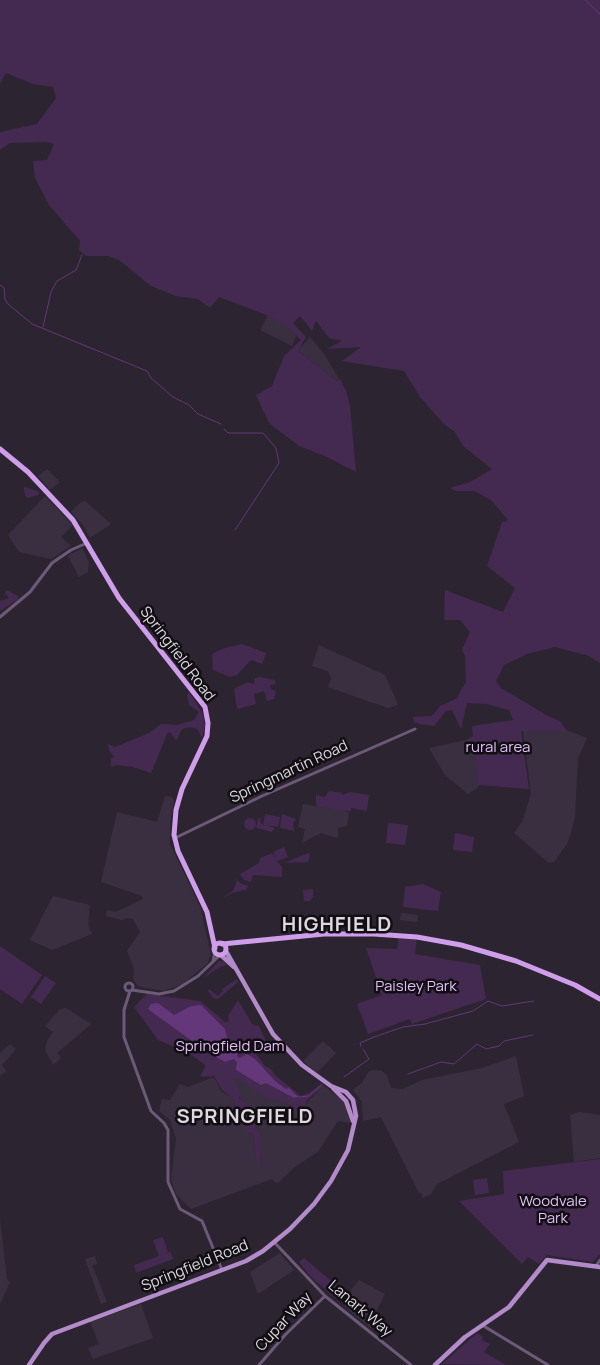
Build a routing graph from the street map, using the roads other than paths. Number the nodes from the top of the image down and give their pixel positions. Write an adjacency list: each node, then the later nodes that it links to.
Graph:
1 (0, 449): 2 (highway, Springfield Road)
2 (87, 543): 3 (street); 5 (highway, Springfield Road)
3 (0, 617)
4 (414, 729): 6 (street, Springmartin Road)
5 (174, 828): 6 (street); 7 (highway, Springfield Road)
6 (183, 834): 7 (street, Springmartin Road)
7 (174, 838): 8 (highway, Springfield Road)
8 (214, 936): 10 (highway, Springfield Road); 11 (highway, Springfield Road)
9 (232, 943): 10 (highway); 11 (highway); 12 (highway)
10 (221, 944): 11 (highway)
11 (221, 952): 13 (main road, Springfield Road); 20 (street)
12 (600, 999)
13 (331, 1086): 14 (main road, Springfield Road); 15 (main road, Springfield Road)
14 (351, 1097): 15 (main road); 16 (main road, Springfield Road)
15 (353, 1117): 16 (main road, Springfield Road)
16 (354, 1127): 17 (main road, Springfield Road)
17 (274, 1242): 20 (main road, Springfield Road); 21 (street, Lanark Way)
18 (600, 1260): 19 (street)
19 (598, 1266): 22 (main road)
20 (222, 1270): 23 (main road, Springfield Road)
21 (325, 1296): 24 (street, Cupar Way); 25 (street, Lanark Way)
22 (482, 1325): 26 (main road); 27 (street)
23 (29, 1365)
24 (259, 1365)
25 (411, 1365)
26 (435, 1365)
27 (548, 1365)

